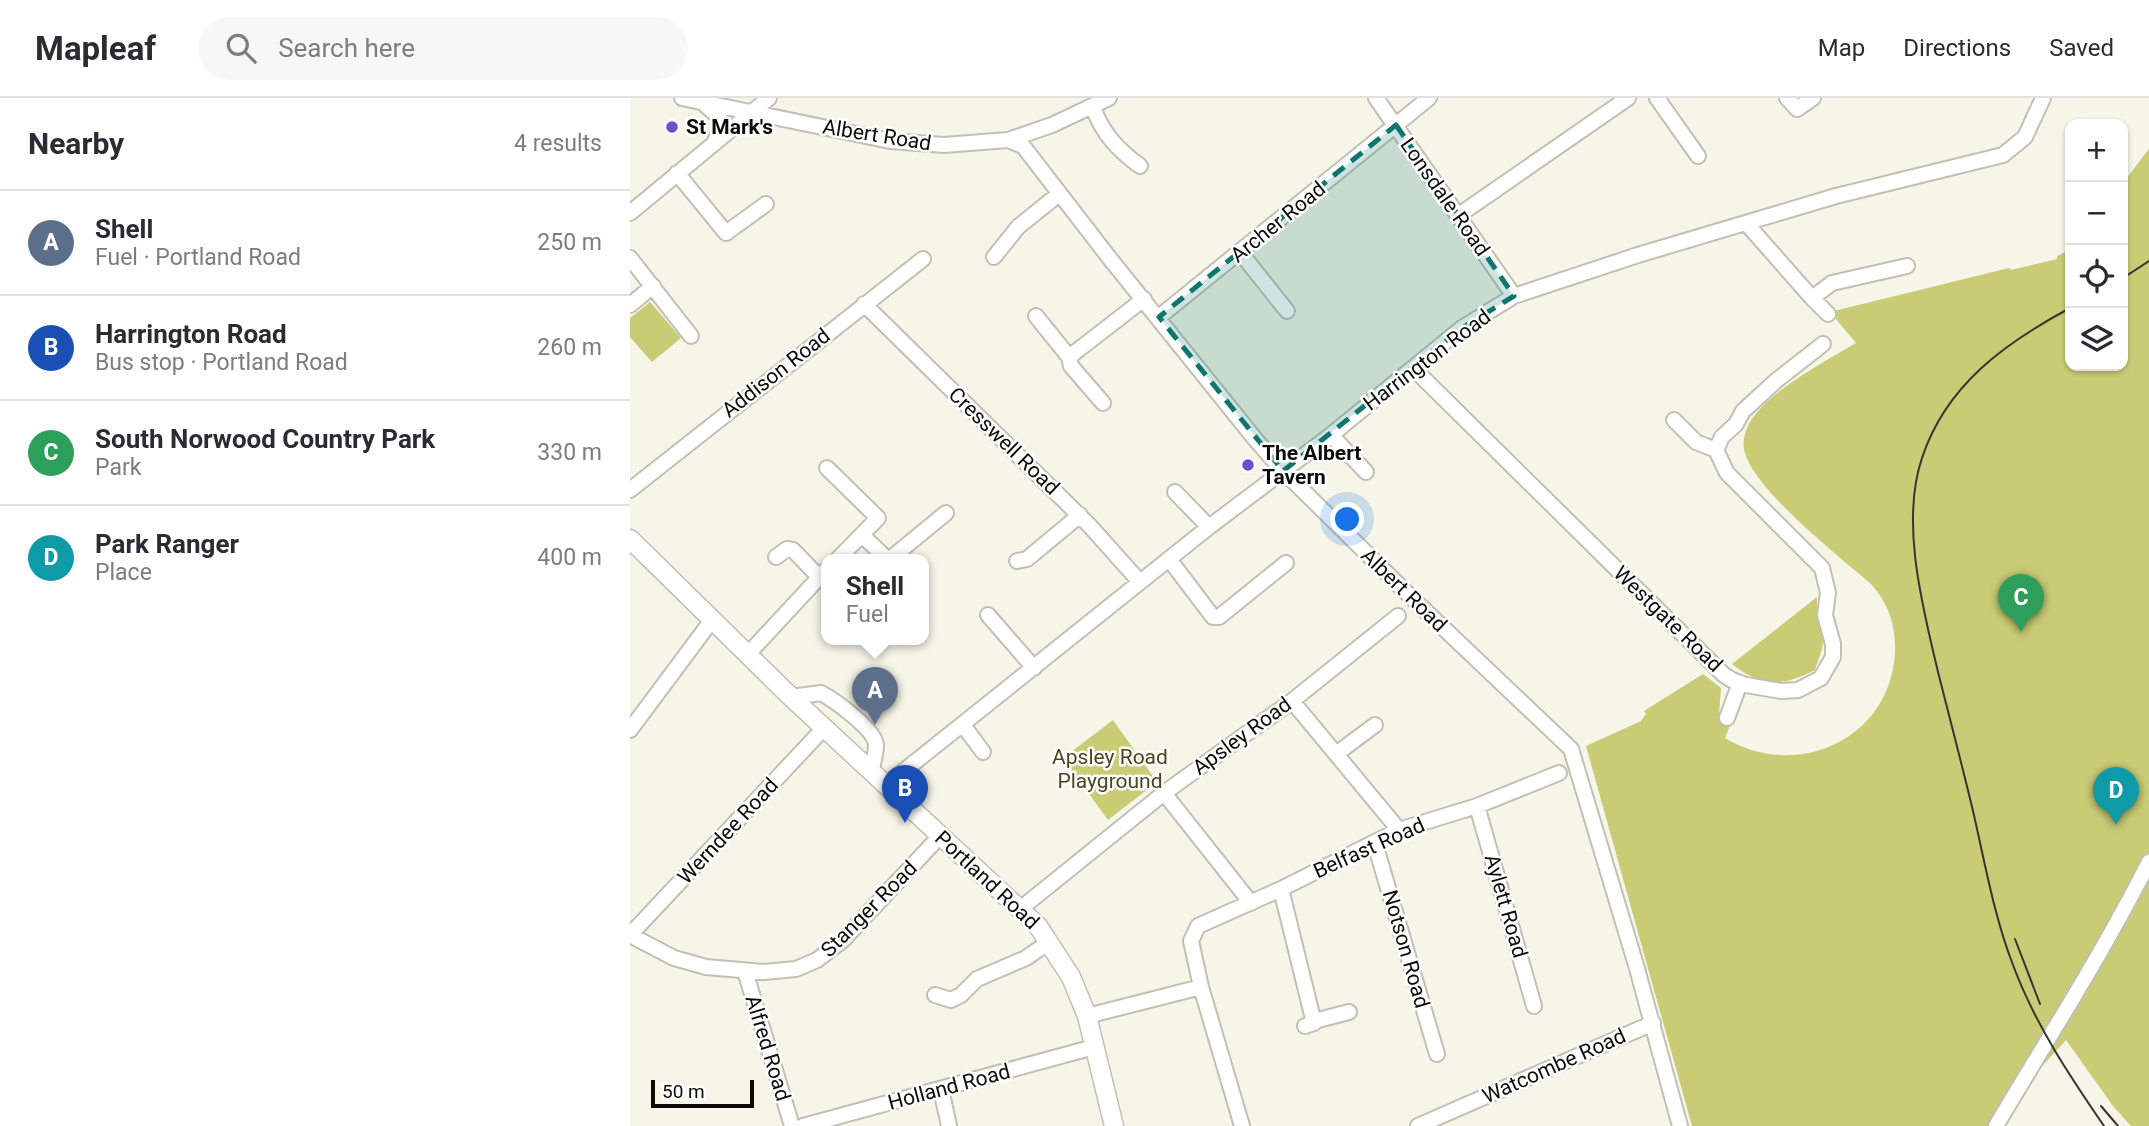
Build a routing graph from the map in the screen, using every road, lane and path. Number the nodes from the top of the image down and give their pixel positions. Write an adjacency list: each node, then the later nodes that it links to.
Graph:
1 (682, 98): 11 (street, Albert Road)
2 (769, 98): 13 (street)
3 (1109, 98): 12 (street)
4 (1376, 98): 14 (street, Lonsdale Road)
5 (1429, 98): 14 (street, Archer Road)
6 (1628, 98): 23 (street)
7 (1657, 98): 17 (street)
8 (1787, 98): 9 (street)
9 (1813, 98)
10 (2039, 100): 24 (street, Harrington Road)
11 (698, 102): 13 (street, Albert Road); 16 (street)
12 (1093, 107): 15 (street); 18 (street)
13 (751, 112): 15 (street, Albert Road); 16 (street)
14 (1396, 125): 23 (street, Lonsdale Road); 25 (street, Archer Road)
15 (1008, 140): 20 (street, Albert Road)
16 (711, 145): 19 (street)
17 (1698, 156)
18 (1140, 166)
19 (677, 173): 21 (street); 22 (street)
20 (1059, 194): 26 (street); 33 (street, Albert Road)
21 (766, 204)
22 (630, 213)
23 (1459, 215): 31 (street, Lonsdale Road)
24 (1746, 223): 31 (street, Harrington Road); 32 (street)
25 (1240, 252): 36 (street); 39 (street, Archer Road)
26 (994, 257)
27 (630, 258): 30 (street)
28 (923, 259): 34 (street, Addison Road)
29 (1907, 265): 32 (street)
30 (653, 286): 35 (street); 40 (street)
31 (1514, 296): 43 (street, Harrington Road)
32 (1812, 298): 37 (street)
33 (1144, 299): 39 (street, Albert Road); 42 (street)
34 (864, 304): 51 (street, Addison Road); 54 (street, Cresswell Road)
35 (630, 305)
36 (1287, 311)
37 (1828, 314)
38 (1036, 316): 42 (street)
39 (1159, 317): 49 (street, Albert Road)
40 (691, 336)
41 (1823, 344): 47 (street)
42 (1069, 357): 44 (street)
43 (1413, 368): 46 (street, Harrington Road); 73 (street, Westgate Road)
44 (1104, 403)
45 (1674, 420): 47 (street)
46 (1331, 435): 49 (street, Harrington Road); 50 (street)
47 (1716, 450): 73 (street, Westgate Road)
48 (827, 468): 56 (street)
49 (1283, 471): 55 (street, Harrington Road); 103 (street, Albert Road)
50 (1366, 472)
51 (630, 490)
52 (1175, 492): 55 (street)
53 (946, 513): 60 (street)
54 (1080, 515): 63 (street); 67 (street, Cresswell Road)
55 (1209, 527): 62 (street, Harrington Road)
56 (862, 535): 58 (street); 59 (street)
57 (630, 539): 70 (main road, Portland Road)
58 (843, 554)
59 (883, 554)
60 (894, 554)
61 (776, 557): 65 (street)
62 (1169, 559): 64 (street); 67 (street, Harrington Road)
63 (1017, 561)
64 (1286, 563)
65 (821, 573)
66 (821, 575): 71 (street)
67 (1140, 582): 72 (street, Harrington Road)
68 (988, 615): 72 (street)
69 (1398, 616): 75 (street, Apsley Road)
70 (712, 620): 71 (main road, Portland Road); 80 (street)
71 (748, 654): 74 (main road, Portland Road)
72 (1034, 668): 77 (street, Harrington Road)
73 (1740, 683): 76 (street)
74 (791, 697): 79 (main road, Portland Road); 83 (street)
75 (1292, 701): 82 (street); 86 (street, Apsley Road)
76 (1727, 718)
77 (962, 725): 81 (street); 85 (street, Harrington Road)
78 (1375, 725): 82 (street)
79 (825, 727): 83 (main road, Portland Road); 95 (street, Werndee Road)
80 (630, 730)
81 (983, 752)
82 (1336, 754): 88 (street)
83 (871, 772): 85 (main road, Portland Road)
84 (1559, 773): 87 (street, Belfast Road)
85 (886, 786): 89 (main road, Portland Road)
86 (1164, 793): 93 (street); 94 (street, Apsley Road)
87 (1477, 806): 88 (street, Belfast Road); 100 (street, Aylett Road)
88 (1399, 830): 90 (street, Belfast Road)
89 (940, 836): 94 (main road, Portland Road); 97 (street, Stanger Road)
90 (1374, 844): 92 (street, Belfast Road); 105 (street, Notson Road)
91 (2149, 862): 114 (street)
92 (1280, 890): 93 (street, Belfast Road); 101 (street)
93 (1251, 903): 98 (street, Belfast Road)
94 (1020, 909): 96 (main road, Portland Road)
95 (630, 935): 97 (street, Stanger Road)
96 (1049, 942): 99 (street); 102 (main road, Portland Road)
97 (745, 971): 107 (street, Alfred Road)
98 (1201, 987): 102 (street); 111 (street)
99 (934, 995)
100 (1535, 1006)
101 (1349, 1012)
102 (1087, 1016): 104 (main road, Portland Road)
103 (1653, 1023): 112 (street, Watcombe Road); 113 (street, Albert Road)
104 (1094, 1047): 106 (street, Holland Road); 110 (main road, Portland Road)
105 (1437, 1054)
106 (941, 1089): 108 (street, Holland Road); 109 (street)
107 (792, 1126)
108 (803, 1126)
109 (949, 1126)
110 (1114, 1126)
111 (1242, 1126)
112 (1418, 1126)
113 (1680, 1126)
114 (1996, 1126)

